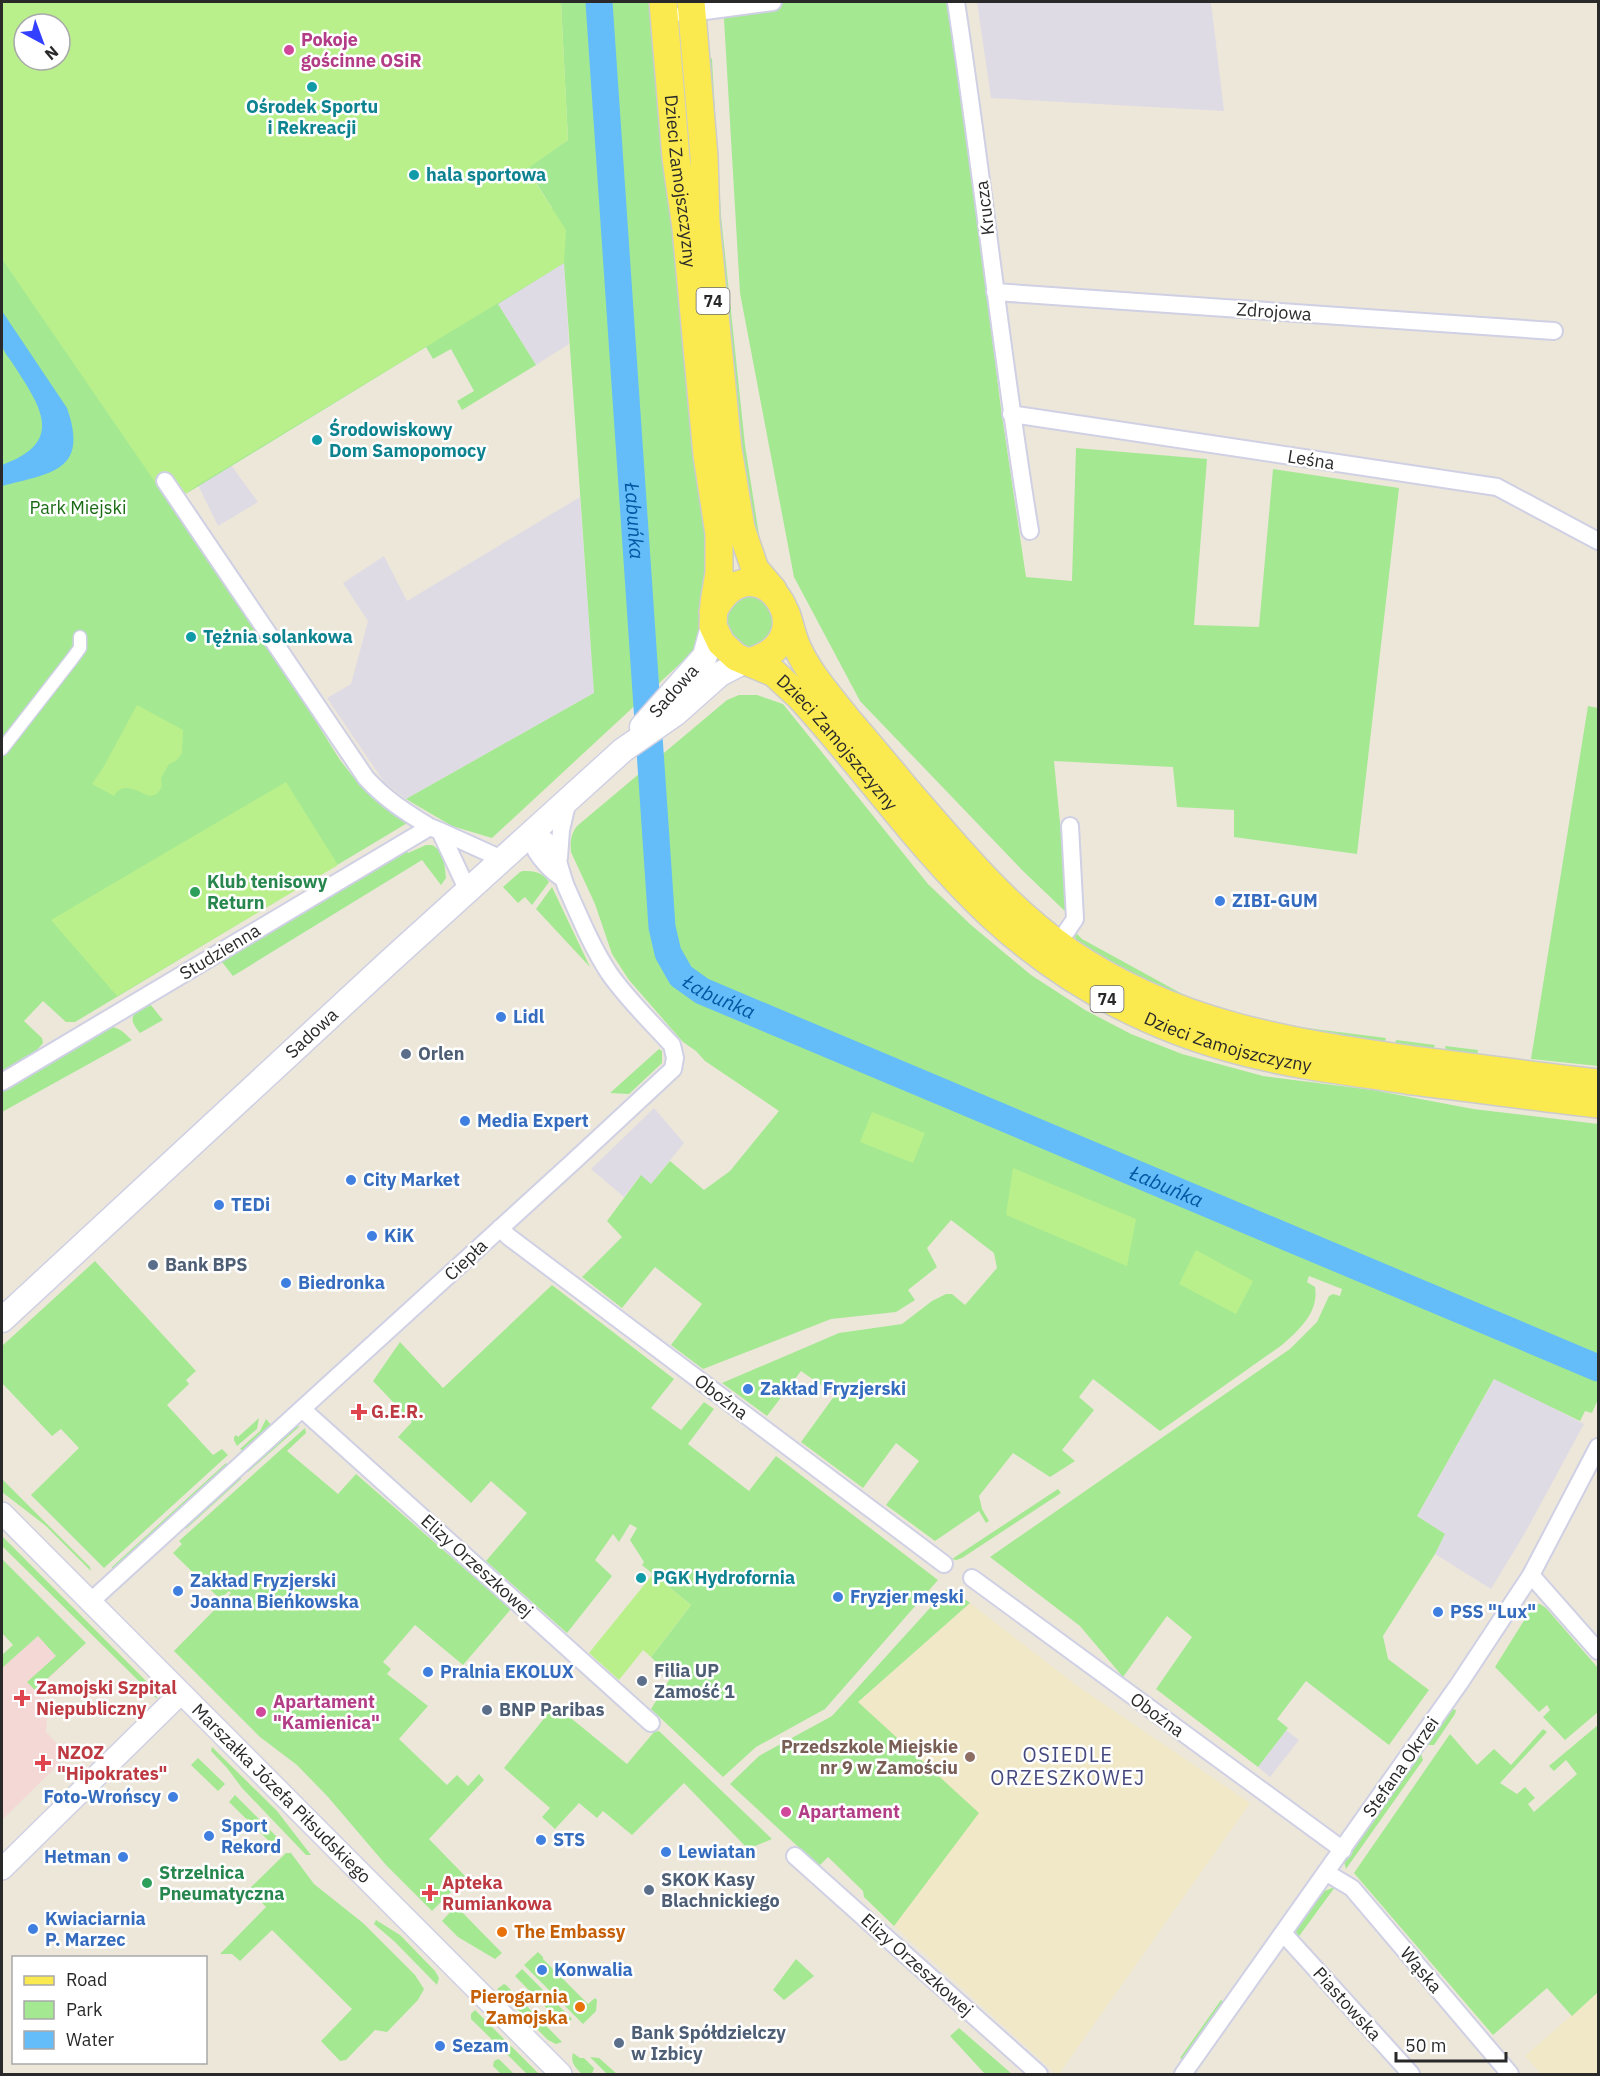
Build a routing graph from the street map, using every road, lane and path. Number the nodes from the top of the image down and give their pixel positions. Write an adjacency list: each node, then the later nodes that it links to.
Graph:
1 (773, 2): 3 (street)
2 (956, 2): 5 (street, Krucza)
3 (692, 7): 4 (street); 11 (main road, Dzieci Zamojszczyzny / 74)
4 (663, 8): 12 (main road, Dzieci Zamojszczyzny / 74)
5 (995, 292): 6 (street, Zdrojowa); 7 (street, Krucza)
6 (1554, 331)
7 (1011, 414): 9 (street, Krucza); 10 (street, Leśna)
8 (165, 481): 19 (street)
9 (1030, 531)
10 (1599, 542)
11 (780, 602): 12 (main road); 14 (main road); 25 (main road, Dzieci Zamojszczyzny / 74)
12 (713, 619): 14 (main road, 74); 16 (main road, Sadowa)
13 (80, 637): 15 (street)
14 (746, 662): 16 (main road, Sadowa); 28 (main road, Dzieci Zamojszczyzny / 74)
15 (2, 749)
16 (623, 750): 17 (main road, Sadowa)
17 (568, 800): 20 (main road, Sadowa); 21 (street, Ciepła)
18 (1070, 826): 25 (street)
19 (435, 829): 22 (street); 24 (street); 26 (street, Studzienna)
20 (530, 833): 21 (street); 22 (main road, Sadowa); 23 (street, Ciepła)
21 (559, 858): 23 (street, Ciepła)
22 (502, 859): 24 (main road, Sadowa)
23 (562, 878): 29 (street, Ciepła)
24 (468, 891): 30 (main road, Sadowa)
25 (1058, 944): 27 (main road, Dzieci Zamojszczyzny / 74)
26 (2, 1082)
27 (1599, 1083)
28 (1599, 1104)
29 (500, 1228): 31 (street, Ciepła); 34 (street, Oboźna)
30 (2, 1320)
31 (302, 1409): 37 (street, Ciepła); 40 (street, Elizy Orzeszkowej)
32 (1599, 1447): 35 (street, Stefana Okrzei)
33 (2, 1513): 37 (street, Marszałka Józefa Piłsudskiego)
34 (944, 1564)
35 (1531, 1575): 38 (street); 41 (street, Stefana Okrzei)
36 (972, 1578): 41 (street, Oboźna)
37 (90, 1602): 39 (street, Marszałka Józefa Piłsudskiego)
38 (1599, 1651)
39 (181, 1693): 43 (street); 46 (street, Marszałka Józefa Piłsudskiego)
40 (651, 1723)
41 (1342, 1850): 44 (street, Stefana Okrzei)
42 (795, 1856): 47 (street, Elizy Orzeszkowej)
43 (2, 1869)
44 (1327, 1873): 45 (street, Stefana Okrzei); 50 (street, Wąska)
45 (1284, 1934): 48 (street, Stefana Okrzei); 49 (street, Piastowska)
46 (561, 2074)
47 (1039, 2074)
48 (1183, 2074)
49 (1411, 2074)
50 (1509, 2074)

